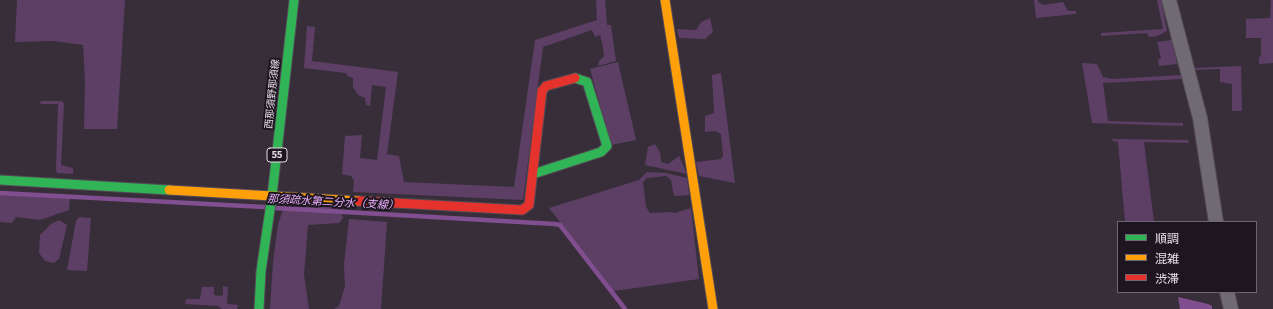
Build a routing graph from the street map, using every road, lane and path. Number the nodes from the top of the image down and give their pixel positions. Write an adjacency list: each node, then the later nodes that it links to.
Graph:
1 (294, 0): 6 (street, 西那須野那須線 / 55)
2 (665, 0): 10 (street)
3 (1169, 0): 7 (street)
4 (533, 174): 4 (street); 6 (street)
5 (0, 180): 6 (street)
6 (272, 196): 9 (street, 西那須野那須線 / 55)
7 (1216, 221)
8 (1227, 293): 11 (street)
9 (259, 309)
10 (713, 309)
11 (1231, 309)

